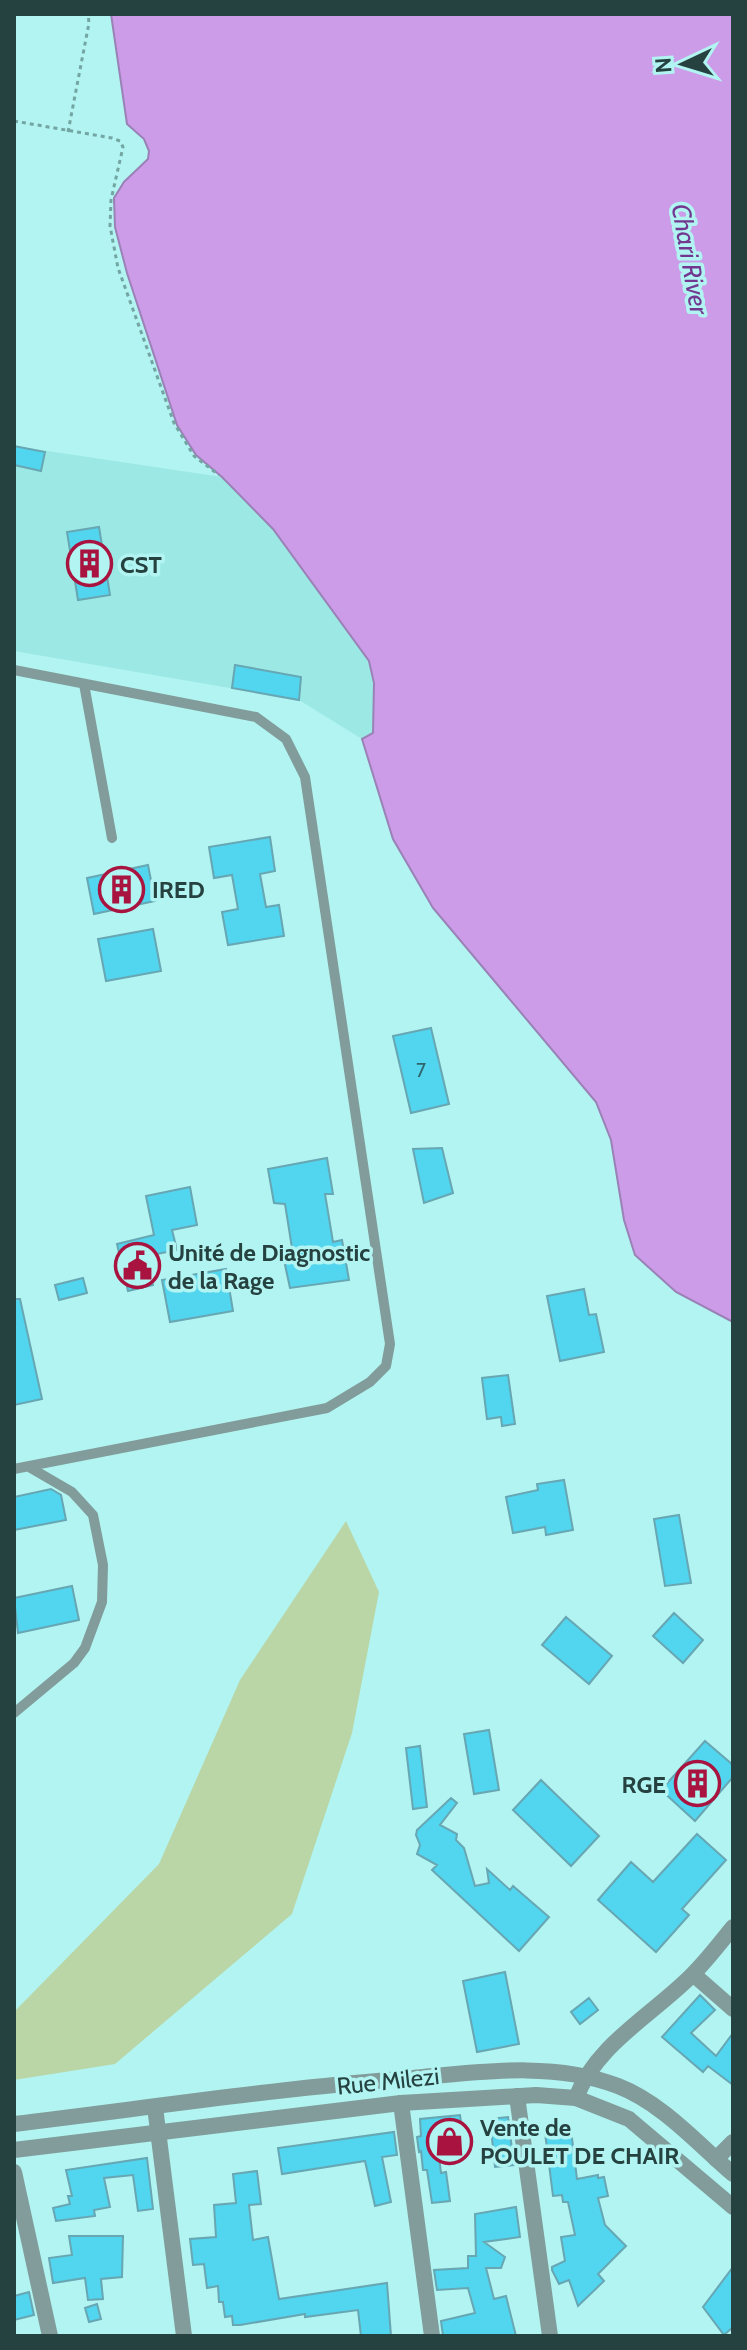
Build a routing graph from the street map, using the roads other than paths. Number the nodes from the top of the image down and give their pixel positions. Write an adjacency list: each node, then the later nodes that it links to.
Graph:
1 (14, 670): 2 (lane)
2 (84, 684): 3 (lane); 4 (lane)
3 (112, 838)
4 (29, 1467): 5 (lane); 6 (lane)
5 (14, 1469)
6 (14, 1713)
7 (733, 1927): 8 (street)
8 (693, 1974): 9 (street); 10 (street)
9 (733, 2009)
10 (584, 2077): 12 (street); 14 (street, Rue Milezi); 19 (street, Rue Milezi)
11 (517, 2096): 12 (street, Rue Milezi); 13 (street, Rue Milezi); 26 (street)
12 (576, 2098): 22 (street, Rue Milezi)
13 (401, 2103): 16 (street, Rue Milezi); 25 (street)
14 (155, 2107): 15 (street, Rue Milezi); 16 (street)
15 (14, 2124)
16 (159, 2131): 18 (street, Rue Milezi); 24 (street)
17 (733, 2142): 19 (street)
18 (14, 2150)
19 (716, 2159): 21 (street, Rue Milezi)
20 (14, 2172): 23 (street)
21 (733, 2174)
22 (733, 2207)
23 (50, 2336)
24 (184, 2336)
25 (432, 2336)
26 (550, 2336)

